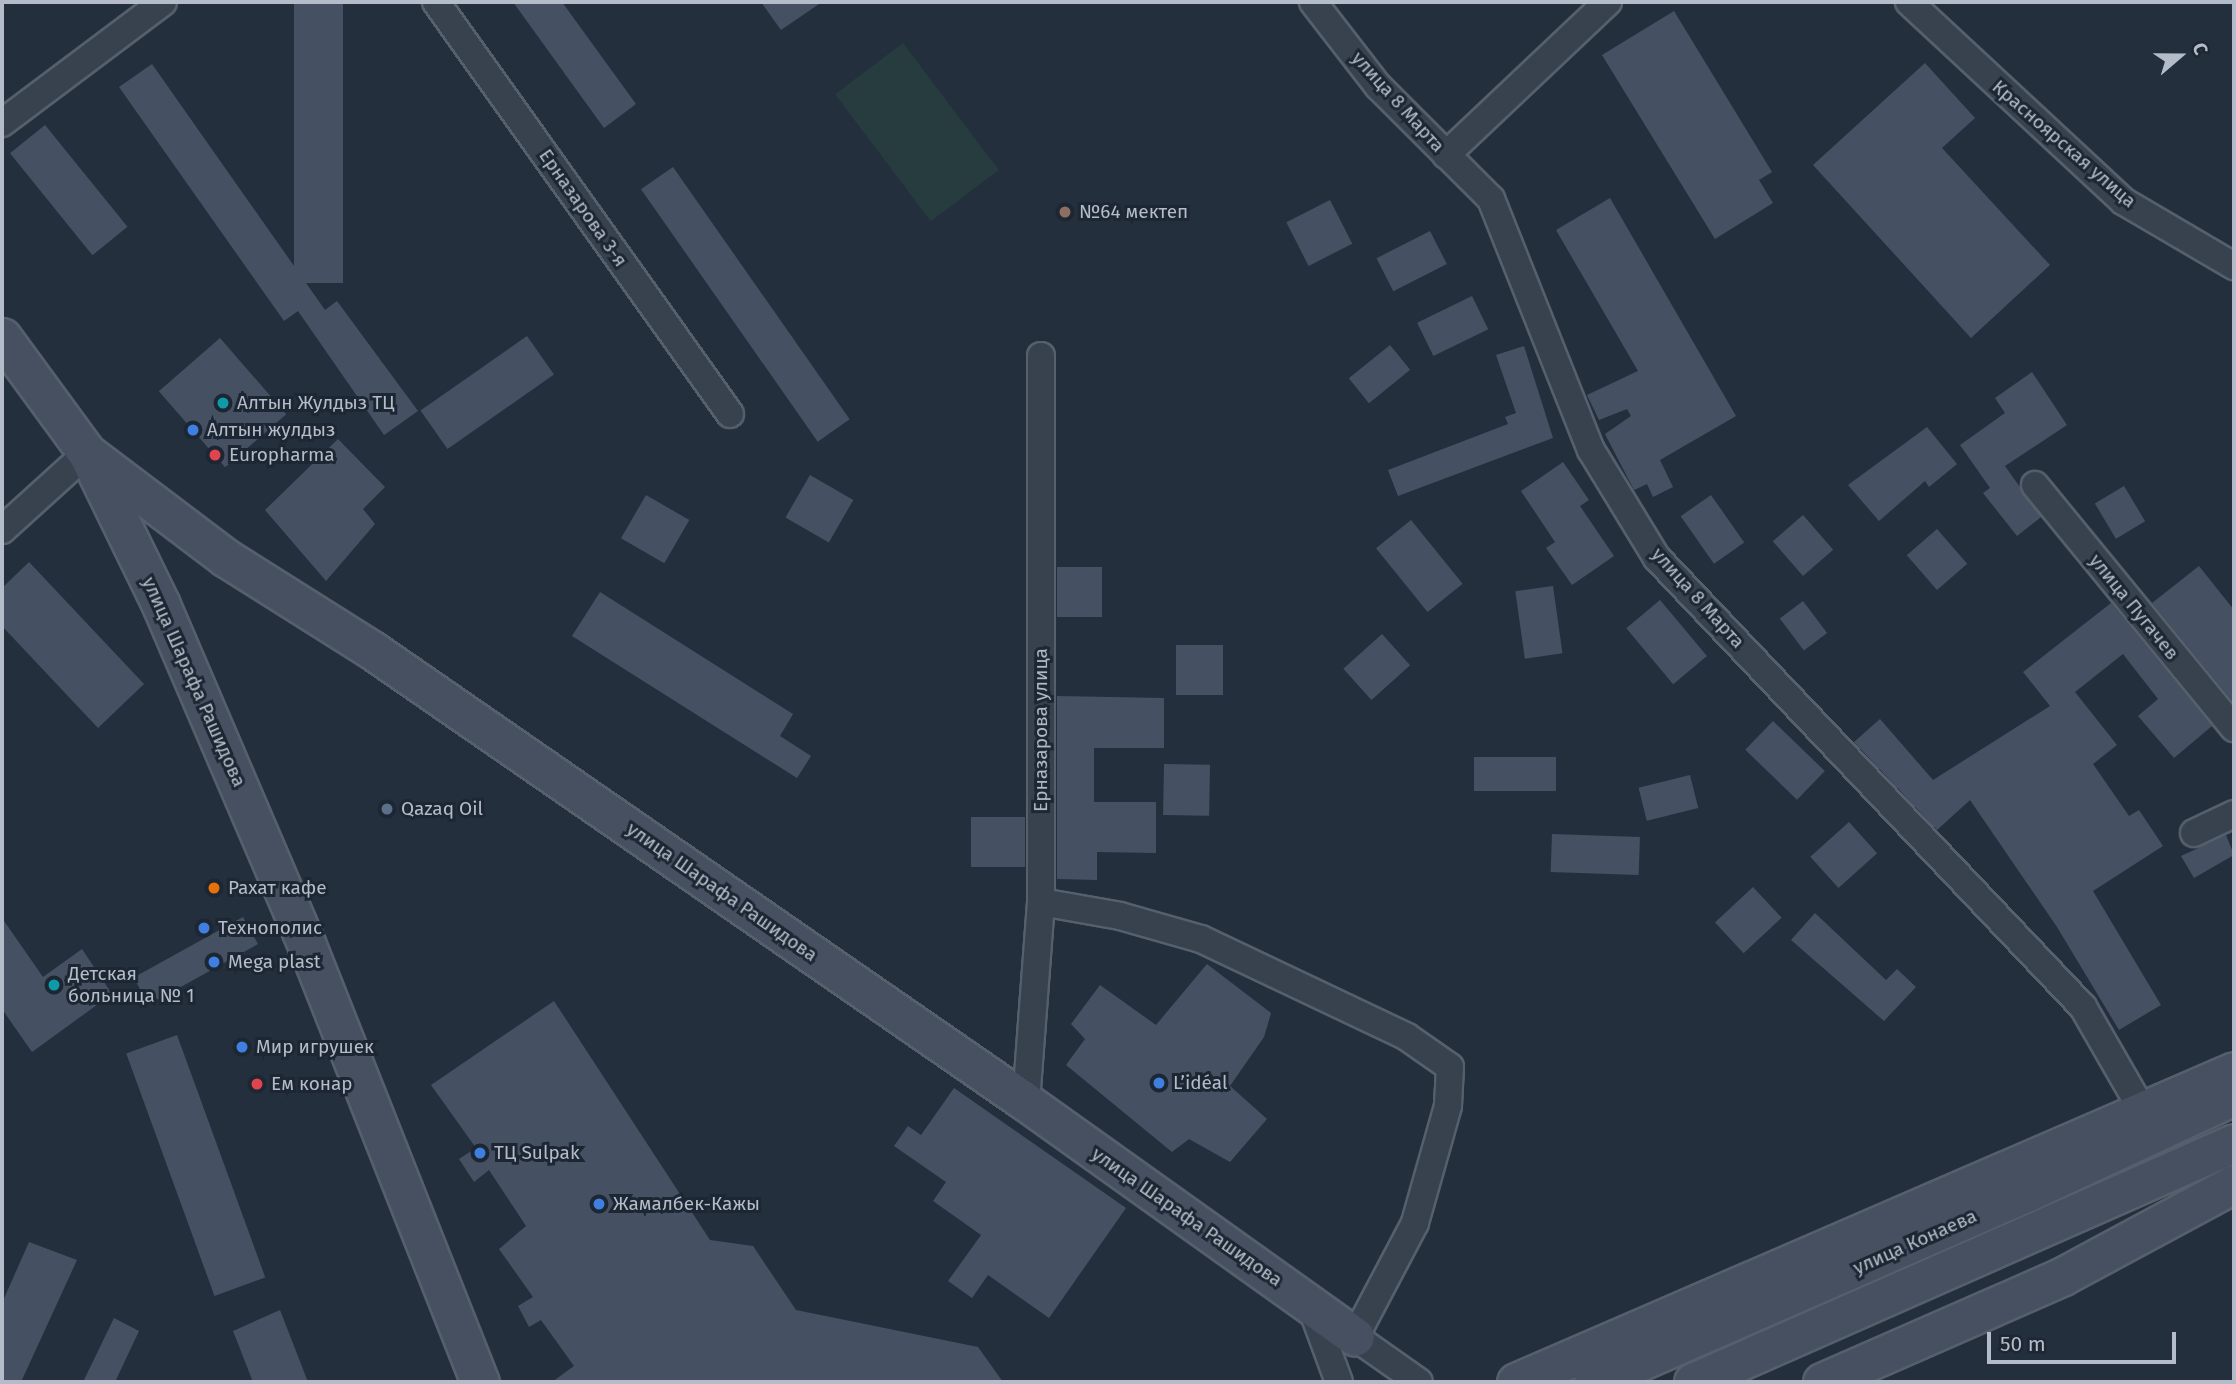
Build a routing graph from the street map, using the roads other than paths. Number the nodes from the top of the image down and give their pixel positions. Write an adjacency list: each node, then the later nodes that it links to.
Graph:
1 (163, 2): 6 (street)
2 (436, 2): 11 (street, Ерназарова 3-я)
3 (1313, 2): 7 (street, улица 8 Марта)
4 (1608, 2): 7 (street)
5 (1909, 2): 8 (street, Красноярская улица)
6 (2, 123)
7 (1446, 155): 22 (street, улица 8 Марта)
8 (2234, 266)
9 (2, 337): 12 (main road, улица Шарафа Рашидова)
10 (1041, 356): 18 (street, Ерназарова улица)
11 (730, 414)
12 (87, 453): 14 (street); 21 (main road, улица Шарафа Рашидова); 27 (main road, улица Шарафа Рашидова)
13 (2035, 485): 15 (street, улица Пугачев)
14 (2, 530)
15 (2234, 728)
16 (2234, 814): 17 (street)
17 (2194, 833)
18 (1041, 902): 21 (street, Ерназарова улица); 26 (street)
19 (2234, 1071): 22 (main road)
20 (2234, 1096): 31 (main road, улица Конаева)
21 (1026, 1102): 25 (main road, улица Шарафа Рашидова)
22 (2141, 1108): 30 (main road)
23 (2234, 1143): 32 (main road, улица Конаева)
24 (2234, 1184): 33 (main road)
25 (1311, 1306): 26 (main road, улица Шарафа Рашидова); 28 (street)
26 (1355, 1337): 29 (street)
27 (480, 1382)
28 (1339, 1382)
29 (1419, 1382)
30 (1516, 1382)
31 (1593, 1382)
32 (1692, 1382)
33 (1822, 1382)

